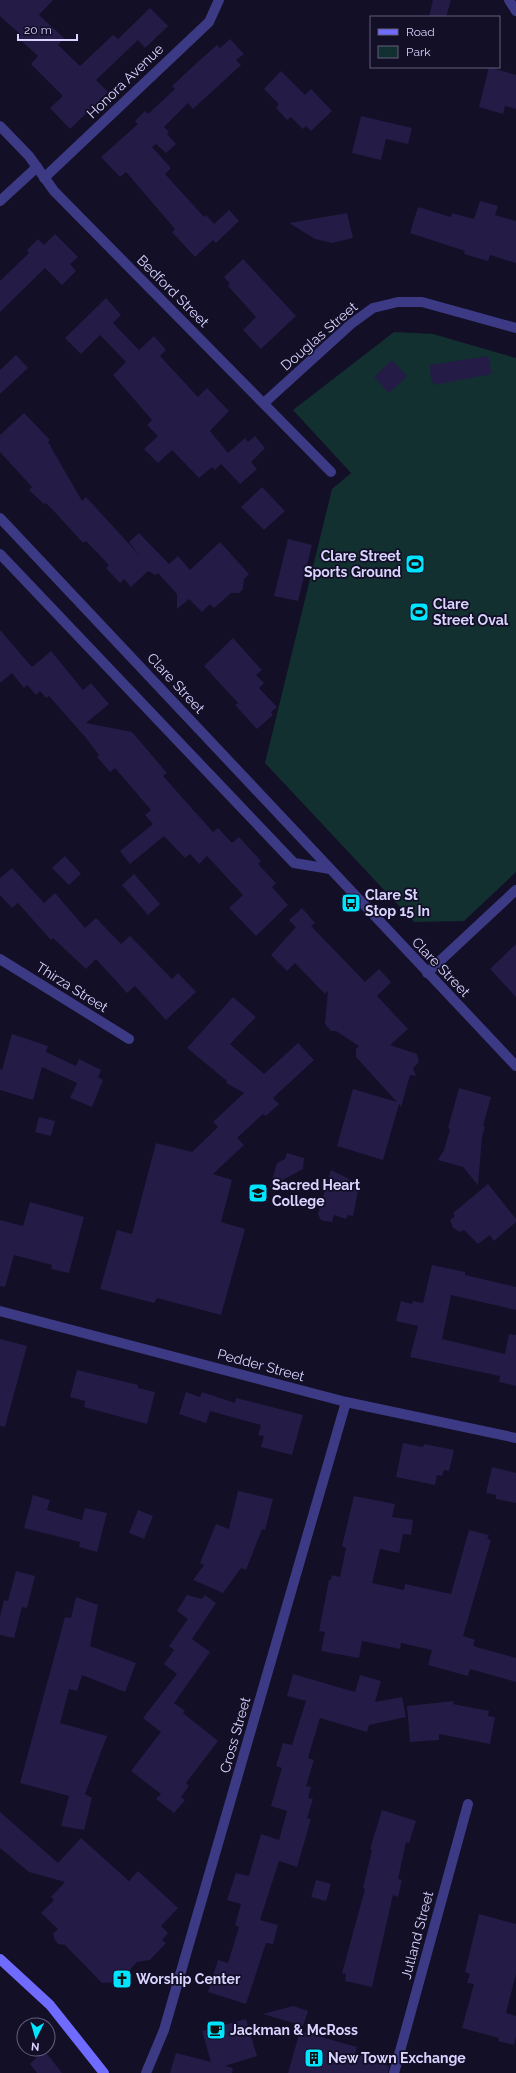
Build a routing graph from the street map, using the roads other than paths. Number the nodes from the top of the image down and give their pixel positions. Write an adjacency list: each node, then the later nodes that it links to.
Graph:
1 (219, 0): 6 (street, Honora Avenue)
2 (509, 0): 3 (street)
3 (516, 11)
4 (0, 126): 5 (street, Bedford Street)
5 (36, 167): 6 (street, Bedford Street); 7 (street)
6 (44, 178): 9 (street, Bedford Street)
7 (0, 201)
8 (516, 328): 9 (street, Douglas Street)
9 (264, 403): 10 (street, Bedford Street)
10 (331, 472)
11 (0, 518): 13 (street, Clare Street)
12 (0, 554): 13 (street)
13 (330, 869): 16 (street, Clare Street)
14 (516, 890): 16 (street)
15 (0, 959): 17 (street, Thirza Street)
16 (427, 973): 18 (street, Clare Street)
17 (129, 1039)
18 (516, 1066)
19 (0, 1311): 20 (street, Pedder Street)
20 (346, 1402): 21 (street, Pedder Street); 25 (street, Cross Street)
21 (516, 1438)
22 (468, 1804): 26 (street, Jutland Street)
23 (0, 1959): 24 (main road)
24 (104, 2073)
25 (146, 2073)
26 (394, 2073)

